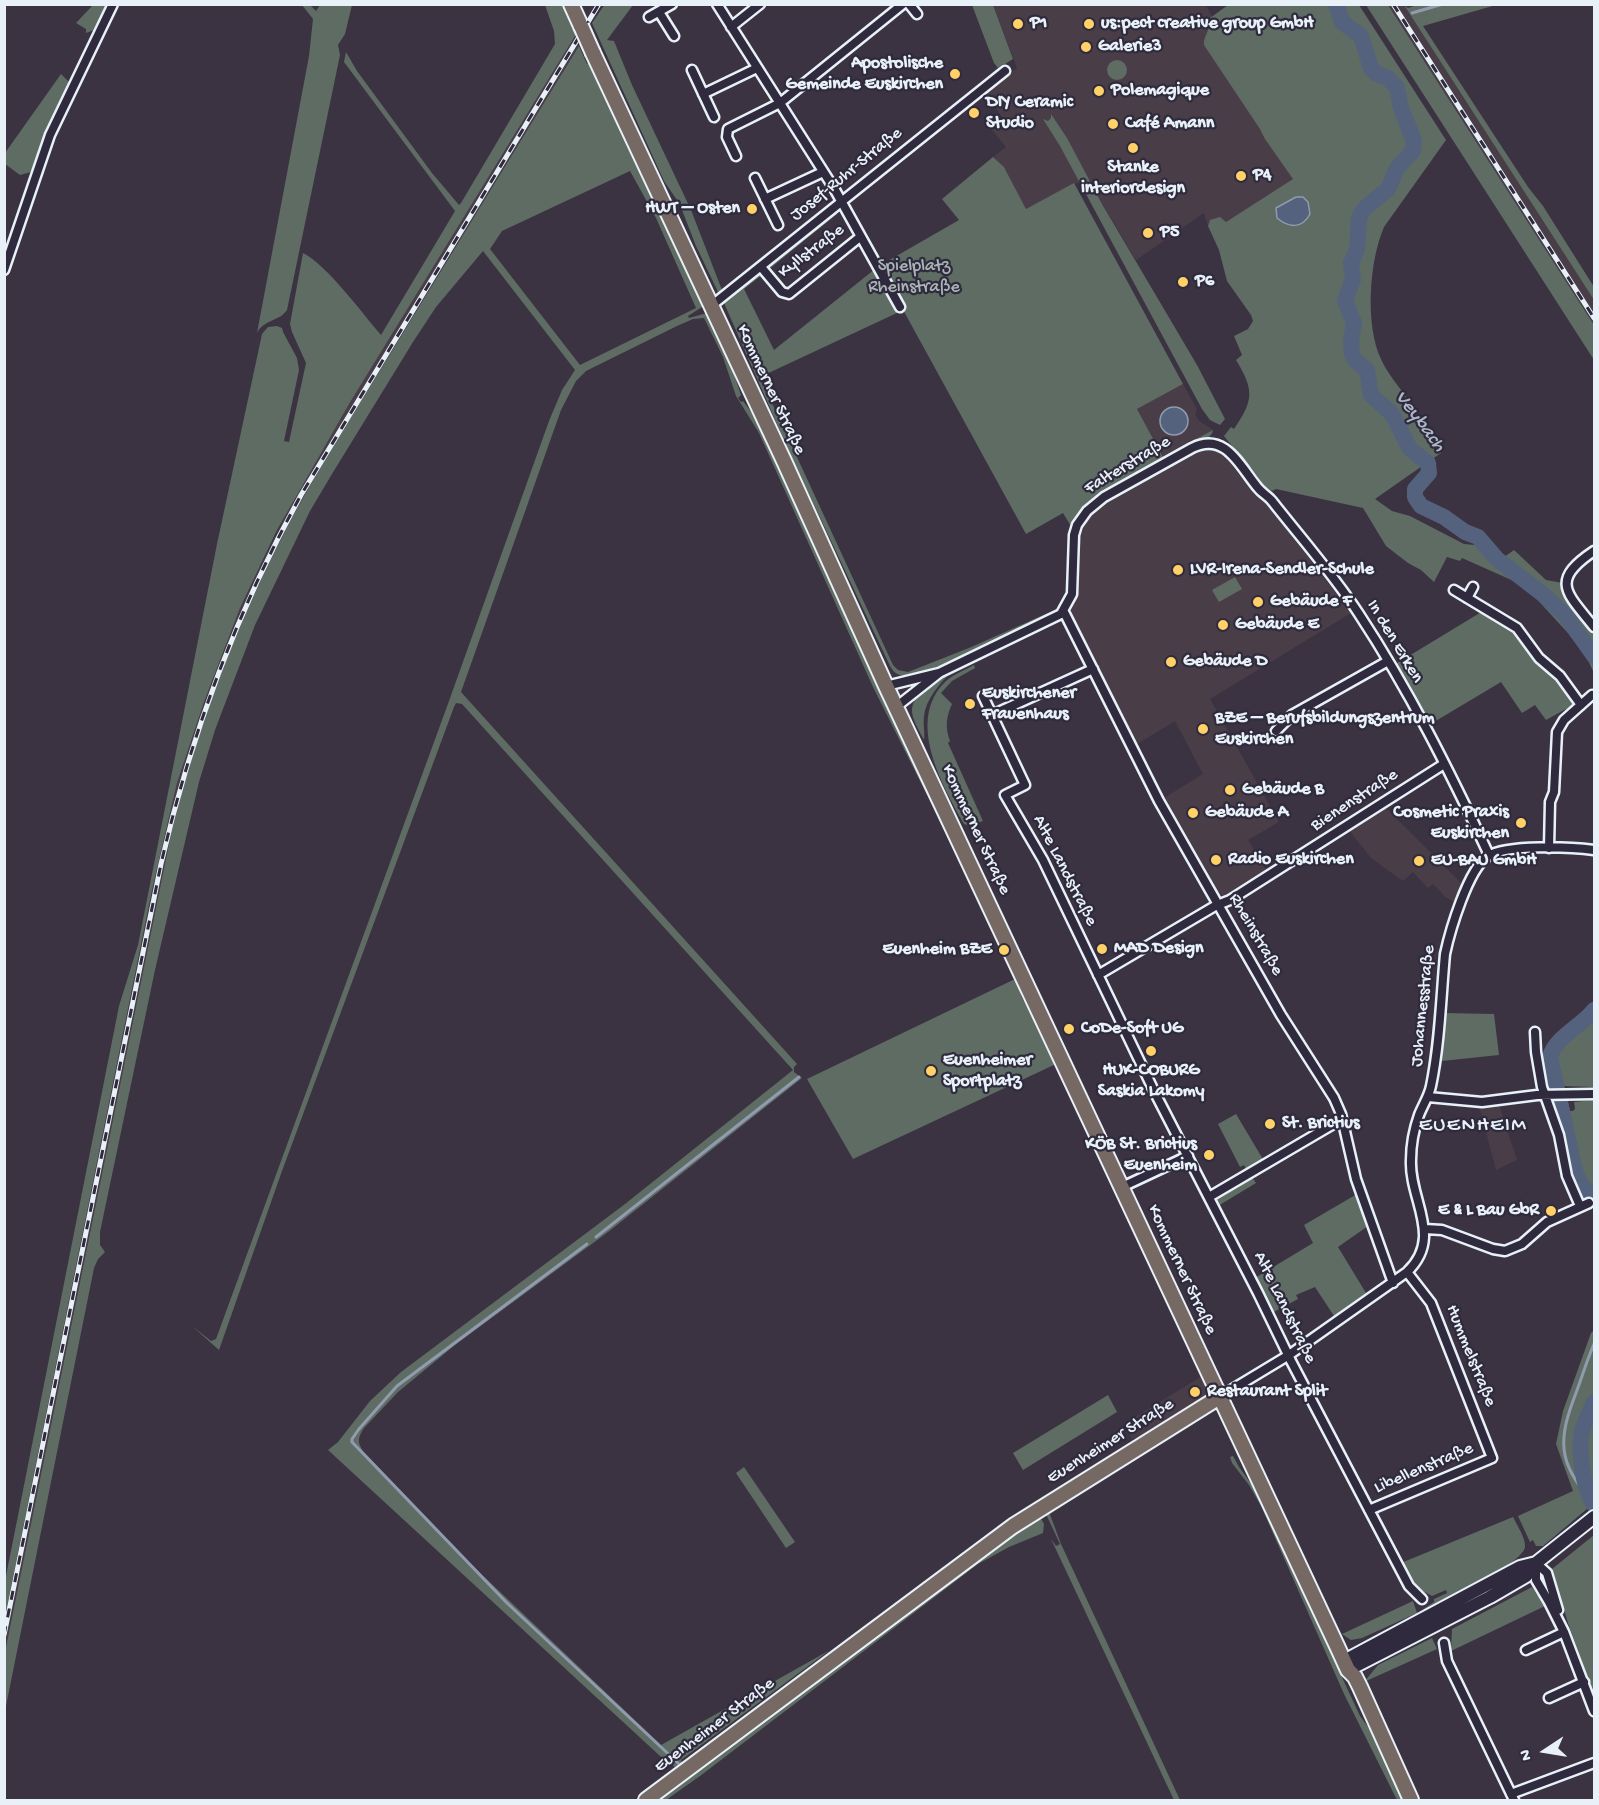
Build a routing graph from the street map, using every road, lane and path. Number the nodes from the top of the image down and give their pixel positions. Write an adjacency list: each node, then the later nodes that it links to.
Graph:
1 (113, 4): 27 (street)
2 (571, 4): 28 (main road, Kommerner Straße, bridge)
3 (672, 4): 8 (street)
4 (717, 4): 11 (street)
5 (760, 4): 11 (street)
6 (903, 4): 17 (street)
7 (909, 4): 9 (street)
8 (659, 12): 10 (street); 12 (street)
9 (917, 14)
10 (649, 17)
11 (731, 27): 13 (street)
12 (674, 36)
13 (757, 68): 16 (street); 17 (street)
14 (692, 70): 16 (street)
15 (1005, 70): 23 (street, Josef-Ruhr-Straße)
16 (703, 94): 18 (street)
17 (780, 103): 19 (street); 20 (street)
18 (714, 117)
19 (736, 156)
20 (823, 172): 22 (street); 23 (street)
21 (754, 178): 22 (street)
22 (765, 199): 24 (street)
23 (841, 201): 25 (street); 26 (street, Josef-Ruhr-Straße)
24 (778, 225)
25 (860, 237): 26 (street, Kyllstraße); 29 (street)
26 (761, 267): 28 (street, Josef-Ruhr-Straße)
27 (4, 270)
28 (711, 306): 40 (main road, Kommerner Straße)
29 (900, 307)
30 (1215, 444): 35 (street, Falterstraße); 37 (street, In den Erken)
31 (1594, 551): 36 (street)
32 (1473, 587): 34 (street)
33 (1454, 590): 34 (street)
34 (1467, 598): 43 (street)
35 (1064, 612): 38 (street, Rheinstraße); 39 (street)
36 (1594, 627)
37 (1388, 661): 46 (street); 47 (street, In den Erken)
38 (1093, 669): 45 (street); 51 (street, Rheinstraße)
39 (939, 673): 40 (street); 44 (street)
40 (886, 686): 44 (main road, Kommerner Straße)
41 (1594, 694): 43 (street)
42 (983, 696): 45 (street)
43 (1581, 705): 48 (street)
44 (896, 707): 59 (main road, Kommerner Straße)
45 (992, 715): 52 (street, Alte Landstraße)
46 (1276, 731)
47 (1444, 764): 50 (street, In den Erken); 51 (street, Bienenstraße)
48 (1549, 848): 49 (street); 50 (street)
49 (1594, 850)
50 (1489, 855): 56 (street, Johannesstraße)
51 (1219, 904): 52 (street, Bienenstraße); 57 (street, Rheinstraße)
52 (1098, 975): 58 (street, Alte Landstraße)
53 (1535, 1032): 55 (street)
54 (1594, 1094): 55 (street)
55 (1548, 1095): 56 (street); 61 (street)
56 (1428, 1097): 61 (street, Euenheimer Straße)
57 (1342, 1119): 60 (street); 63 (street, Rheinstraße)
58 (1188, 1156): 59 (street); 60 (street, Alte Landstraße)
59 (1122, 1187): 65 (main road, Kommerner Straße)
60 (1209, 1197): 64 (street, Alte Landstraße)
61 (1425, 1229): 62 (street, Euenheimer Straße)
62 (1407, 1272): 63 (street, Euenheimer Straße); 66 (street, Hummelstraße)
63 (1393, 1282): 64 (street, Euenheimer Straße)
64 (1289, 1355): 65 (street, Euenheimer Straße); 67 (street, Alte Landstraße)
65 (1221, 1396): 74 (main road, Kommerner Straße); 82 (main road, Euenheimer Straße)
66 (1492, 1458): 67 (street, Libellenstraße)
67 (1369, 1510): 70 (street, Alte Landstraße)
68 (1591, 1520): 69 (main road)
69 (1536, 1563): 71 (street); 72 (main road); 76 (main road)
70 (1422, 1599)
71 (1564, 1632): 75 (street); 77 (street)
72 (1381, 1640): 74 (main road); 76 (main road)
73 (1444, 1643): 81 (street)
74 (1337, 1646): 76 (main road, Kommerner Straße)
75 (1526, 1650)
76 (1346, 1666): 83 (main road, Kommerner Straße)
77 (1584, 1682): 78 (street); 79 (street)
78 (1549, 1698)
79 (1594, 1711)
80 (1594, 1763): 81 (street)
81 (1513, 1797)
82 (646, 1800)
83 (1411, 1800)

